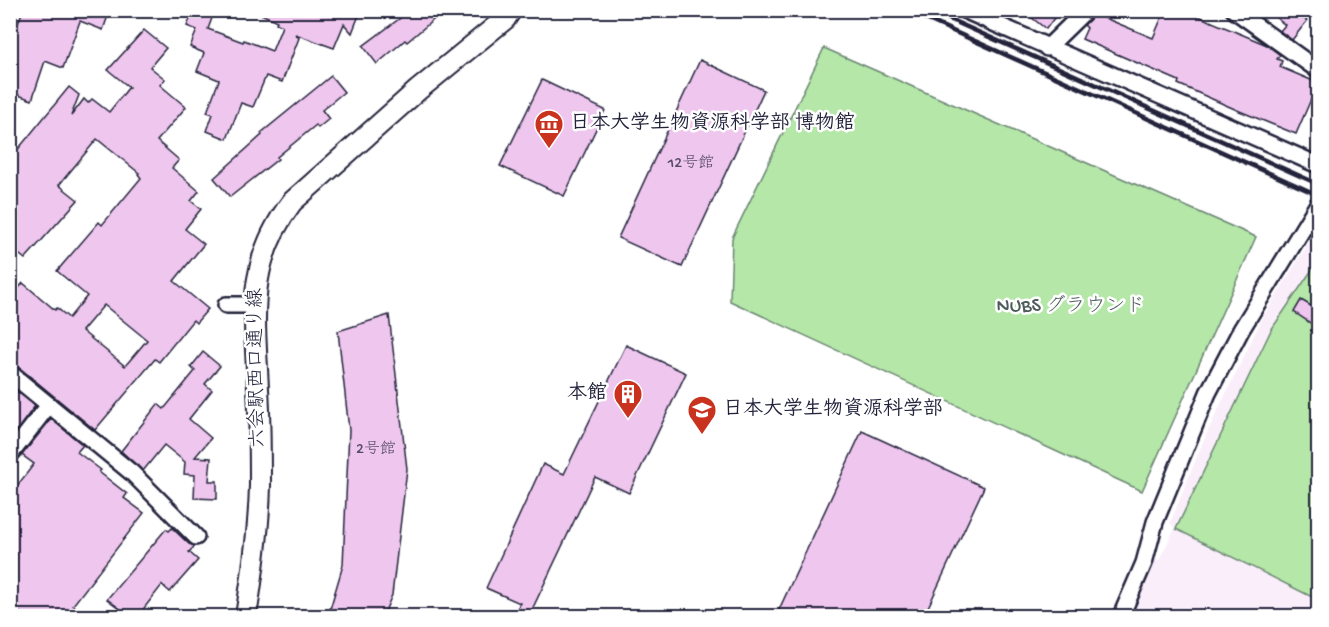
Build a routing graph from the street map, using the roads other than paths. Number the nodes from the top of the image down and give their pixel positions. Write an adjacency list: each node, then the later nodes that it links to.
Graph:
1 (511, 10): 10 (street, 六会駅西口通り線)
2 (964, 10): 5 (street)
3 (1086, 10): 5 (street)
4 (1234, 10): 6 (street)
5 (1047, 48): 7 (street)
6 (1318, 70)
7 (1318, 165)
8 (1318, 204): 16 (street)
9 (226, 305): 10 (street)
10 (254, 305): 15 (street, 六会駅西口通り線)
11 (10, 373): 12 (street)
12 (49, 405): 13 (street); 14 (street)
13 (10, 454)
14 (196, 537)
15 (246, 616)
16 (1121, 616)

